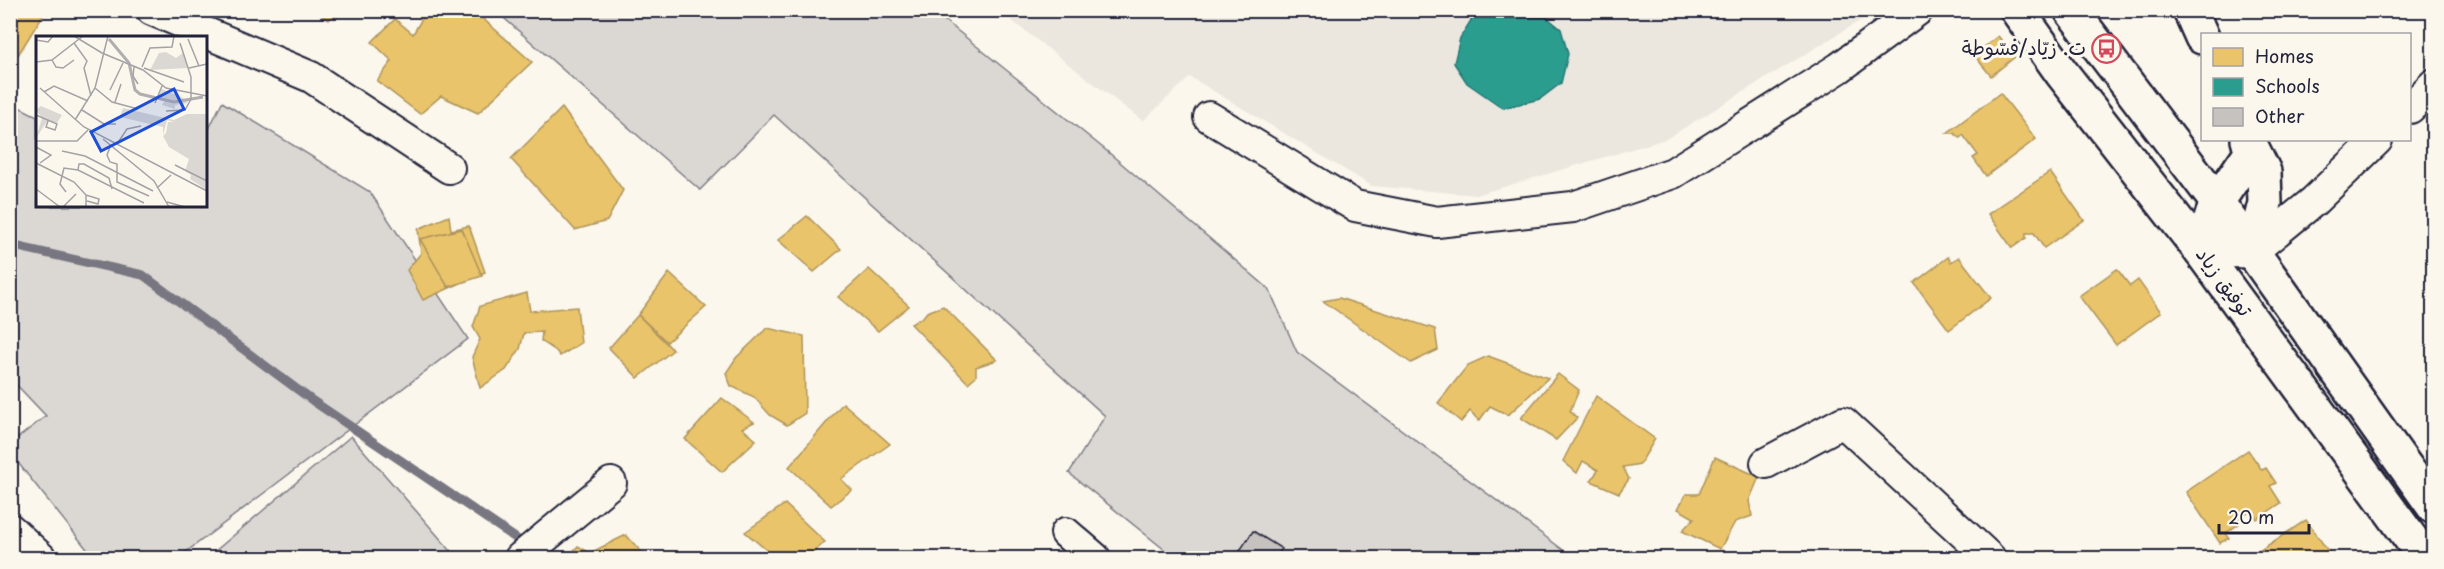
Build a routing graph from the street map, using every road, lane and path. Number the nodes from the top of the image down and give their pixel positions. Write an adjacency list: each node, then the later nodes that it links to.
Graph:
1 (152, 10): 12 (street)
2 (1918, 10): 9 (street)
3 (2017, 10): 14 (main road, توفيق زياد)
4 (2071, 10): 13 (main road, توفيق زياد)
5 (2190, 10): 6 (main road)
6 (2201, 35)
7 (2433, 84): 8 (street)
8 (2411, 106)
9 (1209, 117)
10 (2376, 141): 15 (street)
11 (2250, 145): 13 (main road); 15 (main road)
12 (449, 168)
13 (2217, 201): 14 (main road); 15 (main road, توفيق زياد)
14 (2200, 250): 15 (main road); 25 (main road, توفيق زياد)
15 (2253, 251): 18 (main road, توفيق زياد)
16 (1766, 463): 24 (street)
17 (611, 483): 22 (street)
18 (2433, 507)
19 (10, 529): 21 (street)
20 (1066, 533): 23 (street)
21 (41, 558)
22 (520, 558)
23 (1095, 558)
24 (1990, 558)
25 (2425, 558)

